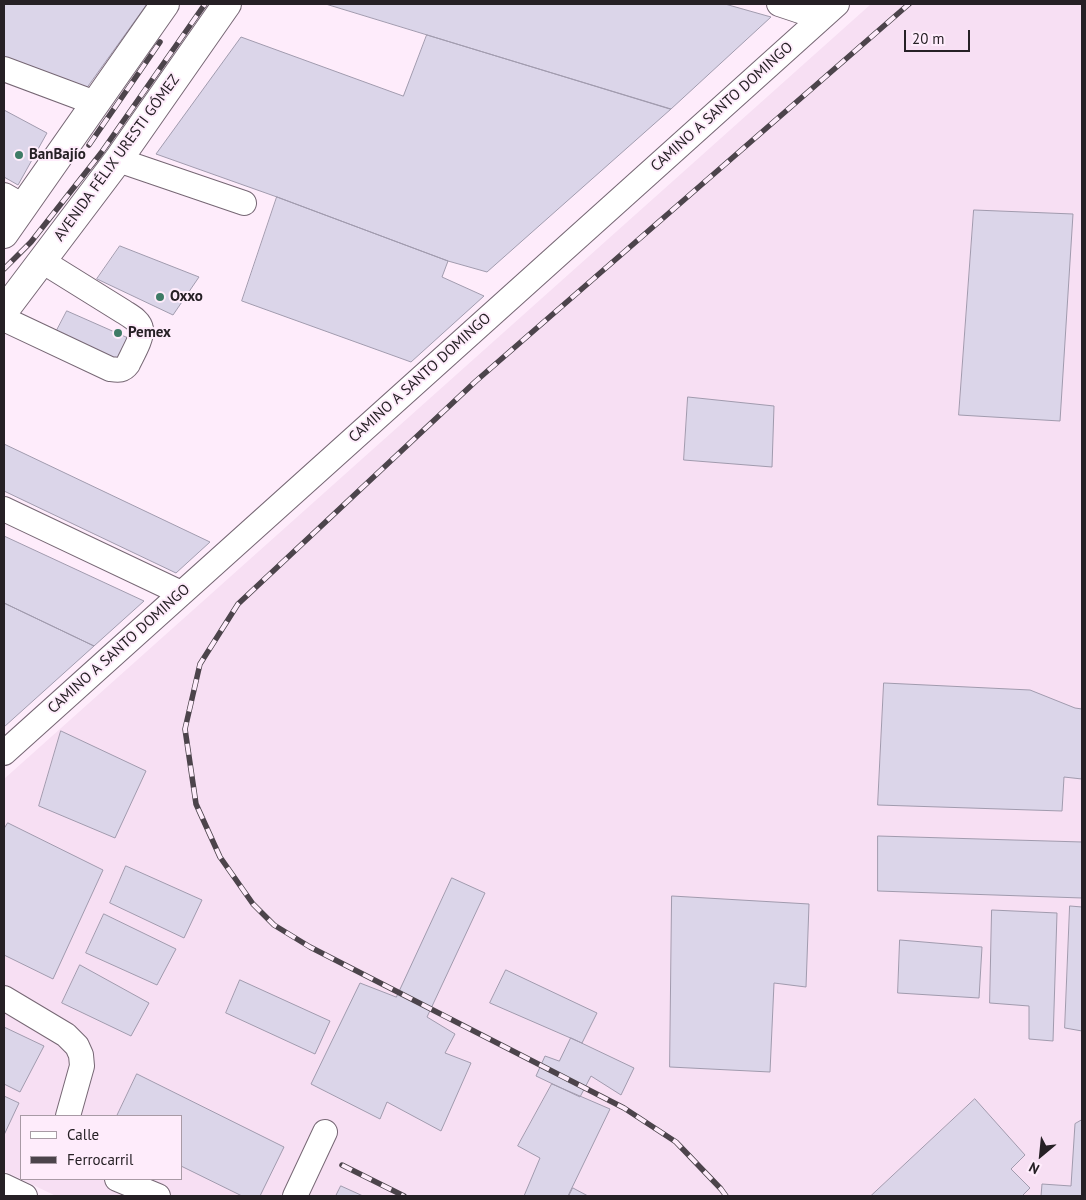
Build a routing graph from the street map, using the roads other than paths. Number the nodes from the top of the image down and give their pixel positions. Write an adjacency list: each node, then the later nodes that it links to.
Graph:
1 (165, 4): 6 (main road)
2 (227, 4): 7 (main road, AVENIDA FÉLIX URESTI GÓMEZ)
3 (779, 4): 4 (street)
4 (829, 11): 15 (street, CAMINO A SANTO DOMINGO)
5 (4, 69): 6 (street)
6 (95, 103): 8 (main road)
7 (118, 160): 9 (street); 11 (main road, AVENIDA FÉLIX URESTI GÓMEZ)
8 (13, 201): 10 (main road)
9 (244, 203)
10 (4, 234)
11 (42, 261): 12 (main road, AVENIDA FÉLIX URESTI GÓMEZ); 13 (street)
12 (4, 311)
13 (4, 318)
14 (4, 509): 15 (street)
15 (181, 593): 16 (street, CAMINO A SANTO DOMINGO)
16 (4, 753)
17 (4, 998): 18 (street)
18 (68, 1115)
19 (325, 1132): 24 (street)
20 (119, 1180): 23 (street)
21 (4, 1186): 22 (street)
22 (24, 1196)
23 (158, 1196)
24 (295, 1196)

